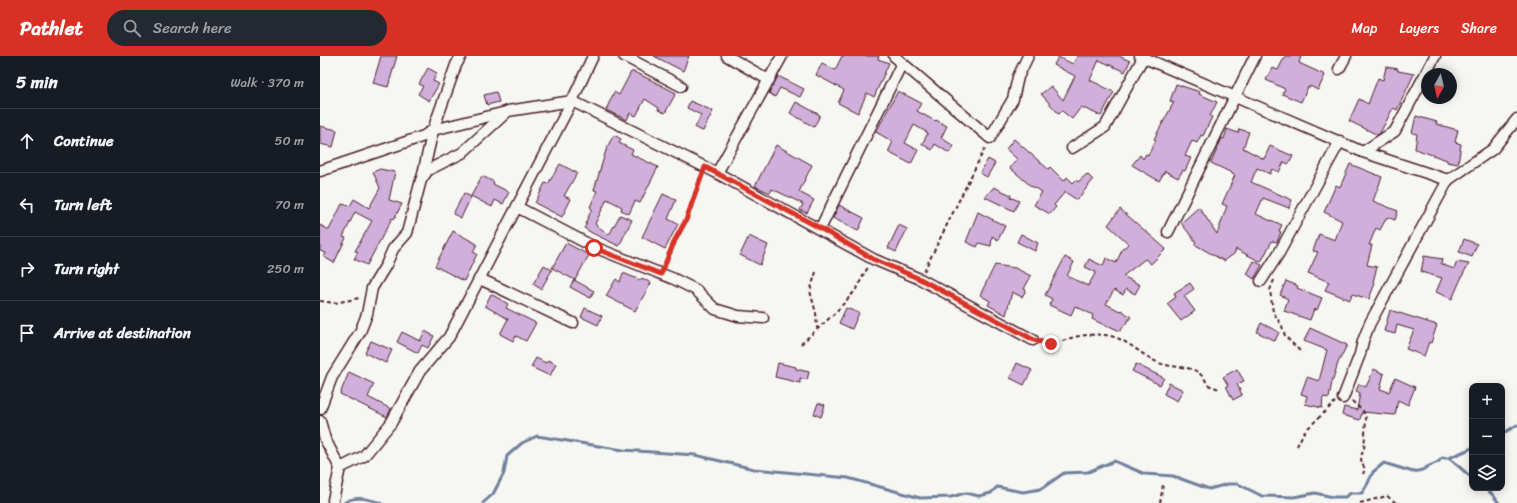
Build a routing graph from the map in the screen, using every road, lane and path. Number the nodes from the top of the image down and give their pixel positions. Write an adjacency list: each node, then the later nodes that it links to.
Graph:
1 (593, 56): 17 (street)
2 (624, 56): 15 (street)
3 (727, 56): 14 (street)
4 (782, 56): 14 (street)
5 (894, 56): 12 (street)
6 (1028, 56): 21 (street)
7 (1143, 56): 16 (street); 23 (street)
8 (1255, 56): 16 (street)
9 (1346, 56): 13 (street)
10 (1435, 56): 24 (street)
11 (456, 59): 20 (street)
12 (902, 64): 21 (street); 31 (street)
13 (1339, 69)
14 (769, 80): 27 (street)
15 (681, 86)
16 (1235, 96): 22 (street); 32 (street)
17 (572, 101): 18 (street); 25 (street); 30 (street)
18 (508, 112): 20 (street); 28 (street)
19 (1517, 119): 29 (street)
20 (433, 130): 26 (street); 28 (street)
21 (990, 138): 38 (path)
22 (1340, 141): 24 (street); 39 (street)
23 (1072, 148)
24 (1363, 152): 29 (street)
25 (705, 167): 27 (street); 35 (path)
26 (320, 171)
27 (717, 173): 31 (street)
28 (421, 180): 40 (street)
29 (1448, 180): 49 (street)
30 (517, 207): 35 (street); 37 (street)
31 (820, 228): 33 (street)
32 (1168, 232)
33 (873, 259): 38 (street); 44 (path)
34 (816, 272): 44 (path)
35 (661, 274): 42 (street)
36 (1277, 274): 47 (path)
37 (480, 279): 43 (street); 53 (street)
38 (920, 279): 45 (street)
39 (1261, 281)
40 (371, 296): 41 (path); 50 (street)
41 (320, 301)
42 (763, 318)
43 (573, 323)
44 (817, 328): 46 (path)
45 (1034, 340): 48 (path)
46 (801, 344)
47 (1302, 353)
48 (1219, 389)
49 (1344, 394): 52 (path); 54 (path)
50 (320, 409)
51 (320, 420): 53 (street)
52 (1297, 446)
53 (340, 468): 56 (street)
54 (1363, 474)
55 (1164, 485): 57 (path)
56 (333, 500)
57 (1160, 503)
58 (1360, 503): 59 (path)
59 (1396, 503)

